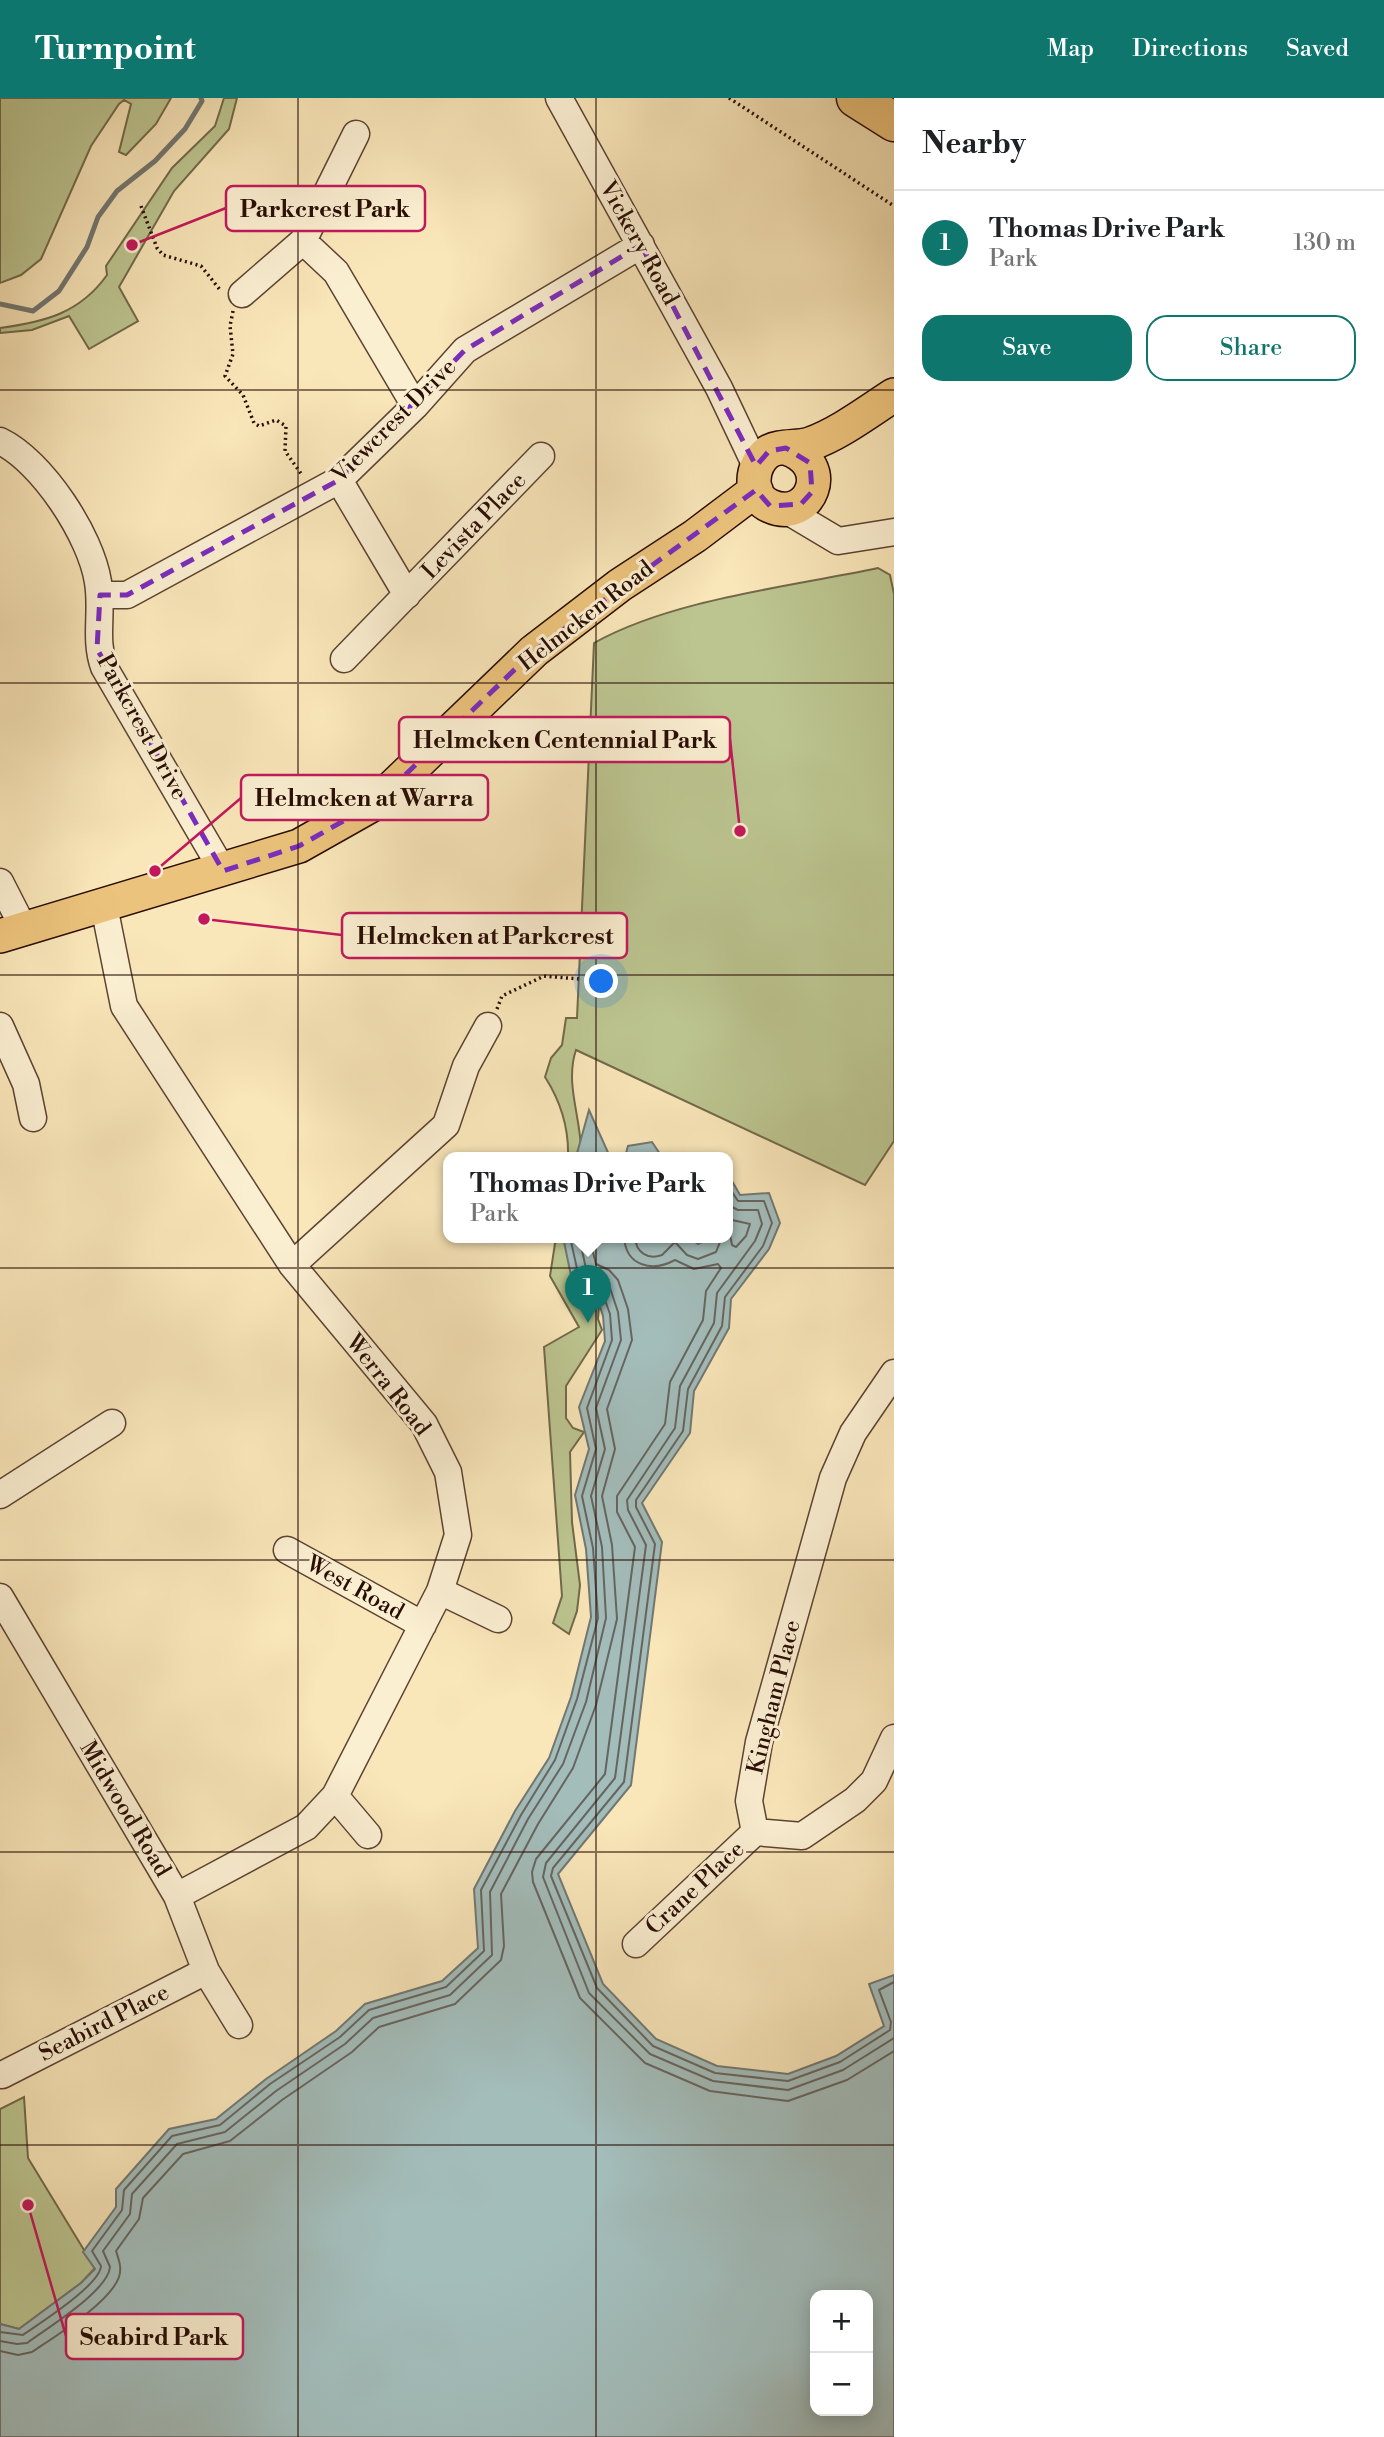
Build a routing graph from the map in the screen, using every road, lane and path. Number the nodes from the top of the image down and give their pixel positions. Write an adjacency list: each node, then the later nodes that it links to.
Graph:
1 (559, 98): 9 (street, Vickery Road)
2 (729, 98): 7 (path)
3 (856, 98): 4 (highway)
4 (894, 122)
5 (356, 134): 8 (street)
6 (141, 206): 10 (path)
7 (894, 206)
8 (303, 241): 10 (street); 12 (street)
9 (641, 245): 12 (street, Viewcrest Drive); 17 (street, Vickery Road)
10 (242, 294): 18 (path)
11 (894, 395): 17 (main road, Helmcken Road)
12 (415, 406): 16 (street, Viewcrest Drive)
13 (894, 422): 17 (main road, Helmcken Road)
14 (0, 441): 20 (street, Parkcrest Drive)
15 (541, 456): 21 (street, Levista Place)
16 (339, 480): 18 (street, Viewcrest Drive); 21 (street, Levista Place)
17 (779, 481): 19 (street); 23 (main road, Helmcken Road)
18 (313, 495): 20 (street, Viewcrest Drive)
19 (894, 532)
20 (100, 595): 23 (street, Parkcrest Drive)
21 (407, 595): 22 (street, Levista Place)
22 (344, 659)
23 (223, 871): 25 (main road, Helmcken Road)
24 (0, 882): 26 (street)
25 (104, 906): 26 (main road, Helmcken Road); 31 (street, Werra Road)
26 (12, 933)
27 (579, 979): 29 (path)
28 (0, 1026): 30 (street)
29 (488, 1026): 31 (street)
30 (33, 1118)
31 (292, 1265): 36 (street, Werra Road)
32 (890, 1392): 42 (street, Kingham Place)
33 (112, 1423): 34 (street)
34 (0, 1495)
35 (288, 1550): 39 (street, West Road)
36 (440, 1591): 38 (street); 39 (street, Werra Road)
37 (0, 1597): 44 (street, Midwood Road)
38 (498, 1619)
39 (423, 1625): 41 (street, Werra Road)
40 (894, 1738): 42 (street)
41 (335, 1796): 43 (street); 44 (street, Werra Road)
42 (755, 1832): 45 (street, Crane Place)
43 (368, 1835)
44 (177, 1896): 46 (street, Midwood Road)
45 (636, 1944)
46 (206, 1970): 47 (street, Midwood Road); 48 (street, Seabird Place)
47 (239, 2025)
48 (2, 2075)

